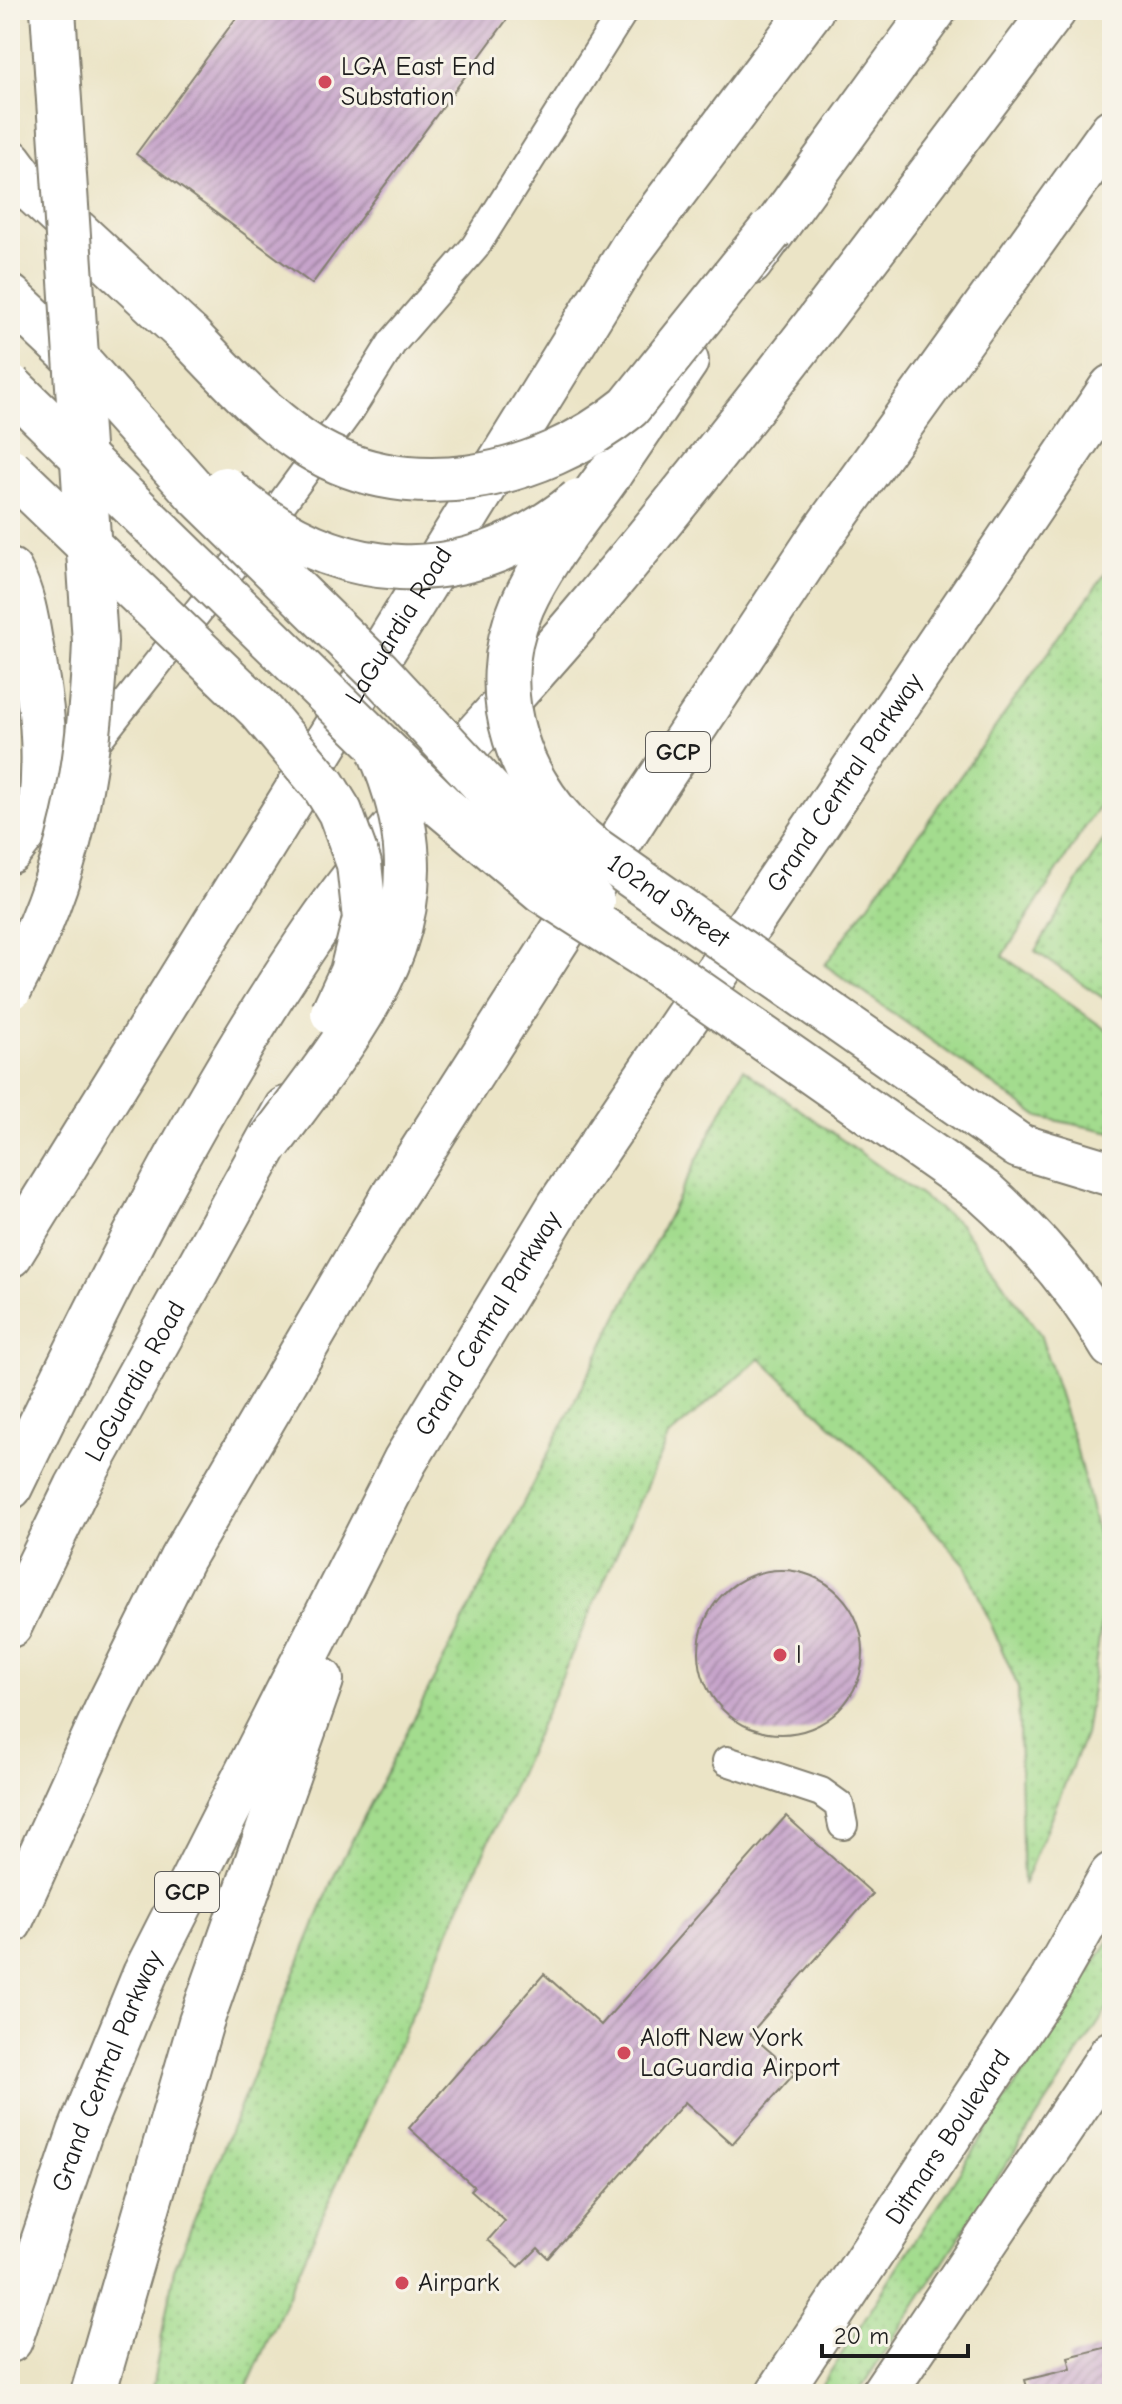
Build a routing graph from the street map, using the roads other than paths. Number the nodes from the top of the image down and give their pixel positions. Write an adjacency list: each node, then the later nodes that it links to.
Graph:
1 (53, 10): 22 (main road, bridge)
2 (624, 10): 19 (lane)
3 (778, 10): 10 (main road)
4 (811, 10): 10 (main road, LaGuardia Road)
5 (934, 10): 9 (main road)
6 (1054, 10): 28 (main road)
7 (1112, 131): 33 (main road, GCP)
8 (16, 172): 9 (main road, bridge)
9 (771, 230): 16 (main road, bridge)
10 (632, 248): 25 (main road, LaGuardia Road)
11 (10, 297): 12 (main road)
12 (81, 364): 16 (main road, bridge); 21 (main road, bridge)
13 (10, 386): 18 (main road, bridge)
14 (1112, 387): 27 (main road, Grand Central Parkway / GCP)
15 (10, 470): 23 (main road, bridge)
16 (610, 473): 24 (main road, 102nd Street, bridge)
17 (10, 571): 19 (main road)
18 (375, 741): 21 (main road, bridge); 23 (main road, bridge)
19 (40, 813): 20 (main road)
20 (10, 851)
21 (656, 963): 26 (main road, bridge)
22 (10, 988)
23 (270, 1142): 29 (main road, LaGuardia Road)
24 (1112, 1174)
25 (10, 1255)
26 (1112, 1346)
27 (405, 1461): 35 (main road, Grand Central Parkway / GCP); 36 (main road)
28 (10, 1487)
29 (10, 1625)
30 (727, 1761): 31 (lane)
31 (843, 1825)
32 (1112, 1875): 37 (main road, Ditmars Boulevard)
33 (10, 1922)
34 (1112, 2053): 38 (main road)
35 (10, 2340)
36 (93, 2394)
37 (778, 2394)
38 (883, 2394)

